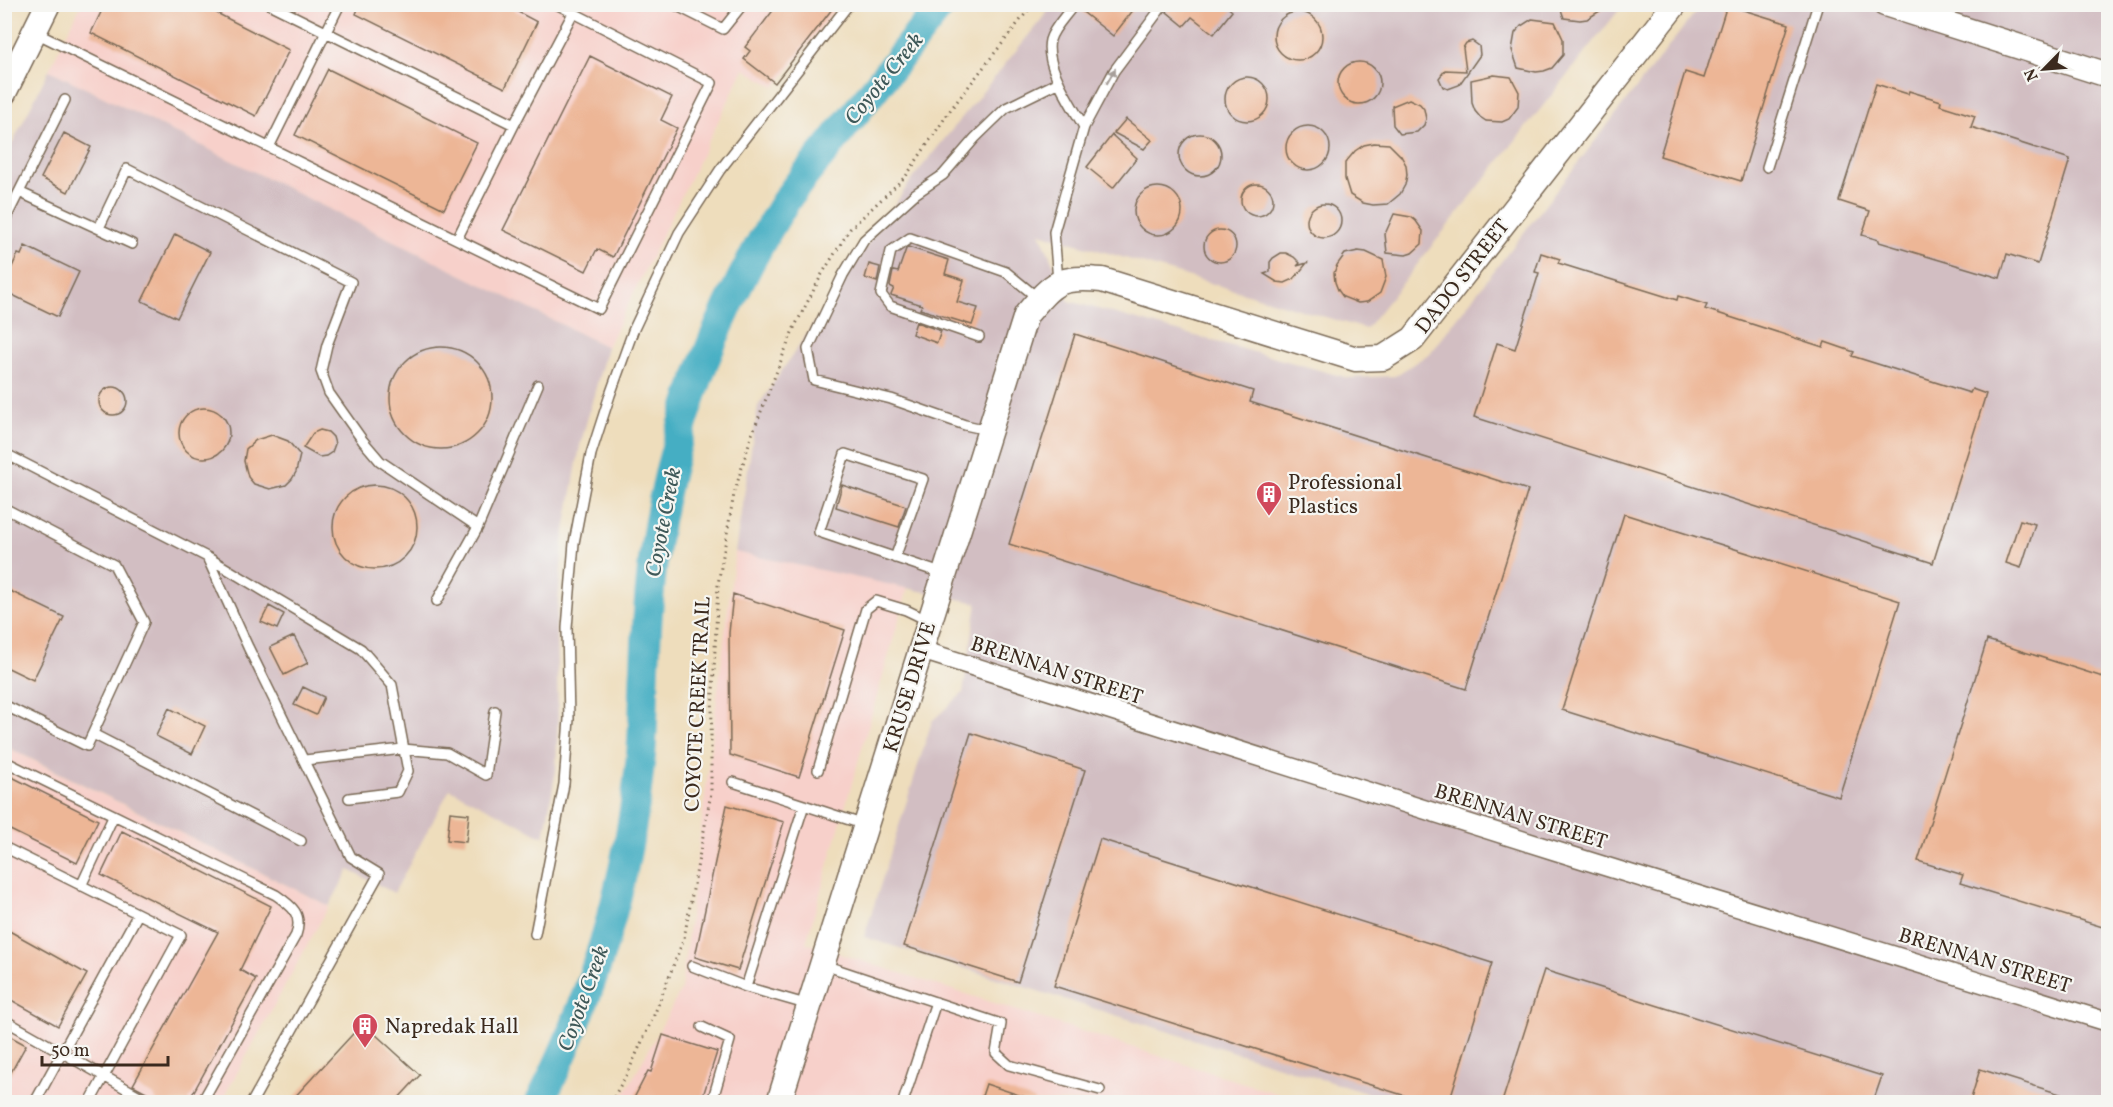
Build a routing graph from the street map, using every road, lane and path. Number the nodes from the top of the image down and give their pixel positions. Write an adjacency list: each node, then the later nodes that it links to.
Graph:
1 (48, 4): 15 (street)
2 (269, 4): 16 (lane)
3 (340, 4): 16 (lane)
4 (556, 4): 14 (lane)
5 (673, 4): 6 (lane)
6 (743, 4)
7 (849, 4): 62 (lane)
8 (1033, 4): 25 (path)
9 (1074, 4): 18 (lane)
10 (1164, 4): 22 (lane, one-way to 10)
11 (1675, 4): 31 (street, DADO STREET)
12 (1818, 4): 24 (lane)
13 (1885, 4): 17 (street)
14 (573, 13): 21 (lane); 29 (lane)
15 (34, 32): 19 (street); 23 (lane)
16 (326, 32): 21 (lane); 23 (lane)
17 (2109, 75)
18 (1059, 82): 22 (lane); 35 (lane)
19 (4, 93)
20 (65, 100): 26 (lane)
21 (514, 125): 29 (lane)
22 (1084, 128): 31 (lane)
23 (269, 147): 29 (lane)
24 (1767, 167)
25 (906, 176)
26 (19, 192): 27 (lane); 28 (lane)
27 (4, 222)
28 (99, 228): 30 (lane); 39 (lane)
29 (458, 239)
30 (132, 244)
31 (1058, 283): 32 (street, KRUSE DRIVE)
32 (1039, 299): 33 (lane); 35 (street, KRUSE DRIVE)
33 (980, 337)
34 (538, 385): 39 (lane)
35 (990, 430): 42 (street, KRUSE DRIVE)
36 (751, 437): 79 (path, COYOTE CREEK TRAIL)
37 (4, 453): 40 (lane)
38 (4, 508): 48 (lane)
39 (478, 527): 43 (lane)
40 (207, 556): 49 (lane); 50 (lane)
41 (895, 558): 41 (lane); 42 (lane)
42 (944, 574): 44 (street, KRUSE DRIVE)
43 (437, 601)
44 (929, 621): 45 (street, KRUSE DRIVE); 52 (lane)
45 (921, 650): 57 (street, KRUSE DRIVE); 69 (street, BRENNAN STREET)
46 (4, 705): 48 (lane)
47 (495, 711): 49 (lane)
48 (93, 734): 58 (lane)
49 (403, 749): 50 (lane); 54 (lane)
50 (305, 760): 78 (lane)
51 (4, 761): 56 (lane)
52 (818, 770)
53 (733, 782): 55 (lane)
54 (349, 798)
55 (804, 805): 57 (lane); 65 (lane)
56 (114, 815): 60 (lane); 77 (lane)
57 (866, 825): 63 (street, KRUSE DRIVE)
58 (302, 841)
59 (4, 847): 60 (lane)
60 (81, 886): 61 (lane)
61 (138, 914): 71 (lane); 72 (lane)
62 (535, 934)
63 (822, 964): 66 (lane); 67 (street, KRUSE DRIVE)
64 (692, 966): 65 (lane)
65 (746, 987): 67 (lane)
66 (936, 1002): 73 (lane); 82 (lane)
67 (809, 1005): 81 (street, KRUSE DRIVE)
68 (4, 1020): 71 (lane)
69 (2109, 1022)
70 (702, 1026): 80 (lane)
71 (63, 1053): 72 (lane); 74 (lane)
72 (104, 1077): 75 (lane); 76 (lane)
73 (1100, 1090)
74 (35, 1102)
75 (90, 1102)
76 (150, 1102)
77 (202, 1102)
78 (252, 1102)
79 (611, 1102)
80 (712, 1102)
81 (779, 1102)
82 (903, 1102)

